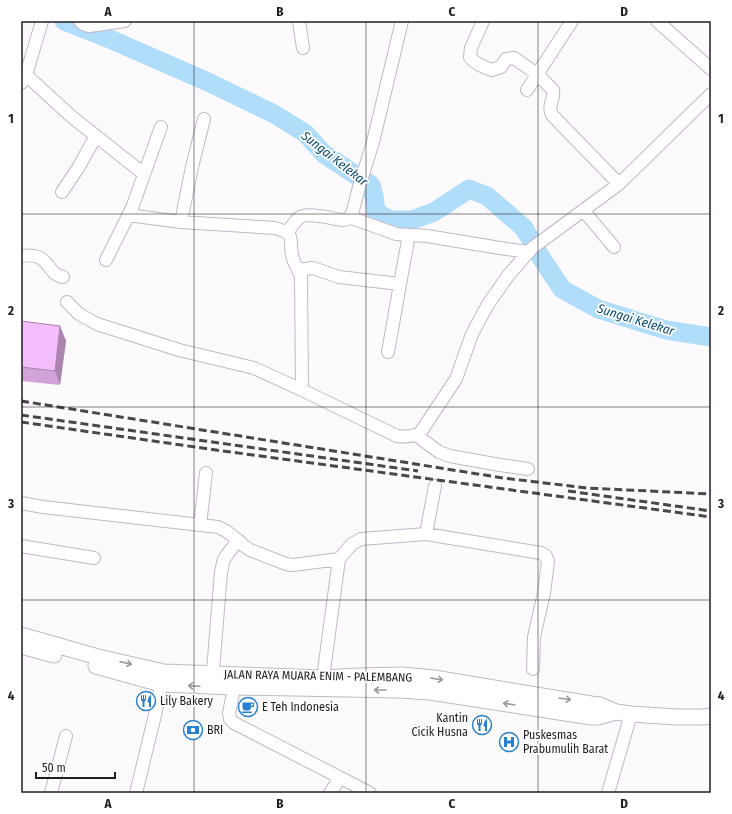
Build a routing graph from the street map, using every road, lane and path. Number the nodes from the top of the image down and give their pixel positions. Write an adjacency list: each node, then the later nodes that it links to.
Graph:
1 (42, 21): 12 (street)
2 (80, 21): 3 (street)
3 (125, 21)
4 (300, 21): 9 (street)
5 (402, 21): 23 (street)
6 (483, 21): 11 (street)
7 (572, 21): 11 (street)
8 (657, 21): 10 (street)
9 (303, 48)
10 (711, 69)
11 (537, 74): 13 (street); 19 (street)
12 (24, 79): 17 (street)
13 (527, 90)
14 (711, 94): 19 (street)
15 (204, 119): 24 (street)
16 (161, 127): 18 (street)
17 (96, 136): 18 (street); 20 (street)
18 (144, 174): 22 (street)
19 (619, 184): 21 (street)
20 (62, 192)
21 (583, 210): 27 (street); 28 (street)
22 (128, 215): 24 (street); 30 (street)
23 (349, 217): 25 (street); 26 (street)
24 (181, 222): 25 (street)
25 (288, 232): 31 (street)
26 (409, 235): 28 (street); 33 (street)
27 (614, 247)
28 (531, 250): 37 (street)
29 (21, 256): 32 (street)
30 (106, 260)
31 (298, 270): 33 (street); 36 (street)
32 (63, 276)
33 (400, 284): 35 (street)
34 (67, 302): 36 (street)
35 (388, 352)
36 (302, 390): 37 (street)
37 (416, 435): 38 (street)
38 (528, 469)
39 (206, 473): 42 (street)
40 (435, 486): 43 (street)
41 (21, 503): 42 (street)
42 (200, 525): 44 (street)
43 (426, 534): 47 (street); 50 (street)
44 (238, 540): 47 (street); 52 (street)
45 (21, 546): 46 (street)
46 (94, 558)
47 (338, 559): 54 (street)
48 (21, 635): 51 (main road, JALAN RAYA MUARA ENIM - PALEMBANG, one-way to 51)
49 (21, 646): 51 (main road, JALAN RAYA MUARA ENIM - PALEMBANG)
50 (533, 669)
51 (162, 678): 52 (main road, JALAN RAYA MUARA ENIM - PALEMBANG); 60 (street)
52 (213, 681): 53 (main road, JALAN RAYA MUARA ENIM - PALEMBANG)
53 (235, 681): 54 (main road, JALAN RAYA MUARA ENIM - PALEMBANG); 58 (street)
54 (324, 684): 55 (main road, JALAN RAYA MUARA ENIM - PALEMBANG)
55 (631, 714): 56 (main road, JALAN RAYA MUARA ENIM - PALEMBANG); 63 (street)
56 (711, 716)
57 (66, 736): 59 (street)
58 (340, 778): 61 (street); 62 (street)
59 (51, 793)
60 (136, 793)
61 (330, 793)
62 (370, 793)
63 (608, 793)

